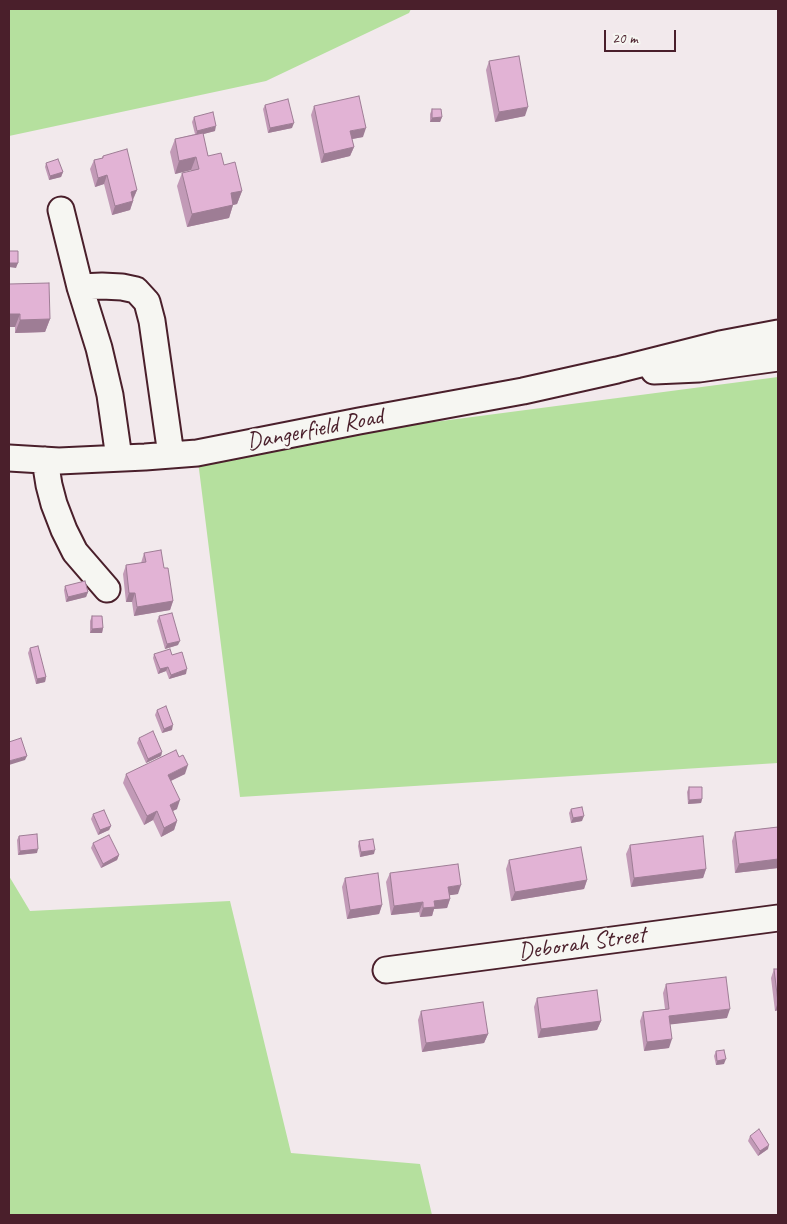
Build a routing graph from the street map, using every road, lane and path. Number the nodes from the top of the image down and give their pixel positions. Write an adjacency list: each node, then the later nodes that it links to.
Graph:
1 (61, 210): 2 (street)
2 (80, 287): 6 (street); 8 (street)
3 (778, 333): 5 (street, Dangerfield Road)
4 (778, 358): 5 (street, Dangerfield Road)
5 (618, 370): 6 (street, Dangerfield Road)
6 (171, 455): 8 (street, Dangerfield Road)
7 (9, 458): 9 (street, Dangerfield Road)
8 (120, 458): 9 (street, Dangerfield Road)
9 (44, 460): 10 (street)
10 (106, 589)
11 (778, 918): 12 (street, Deborah Street)
12 (386, 970)

